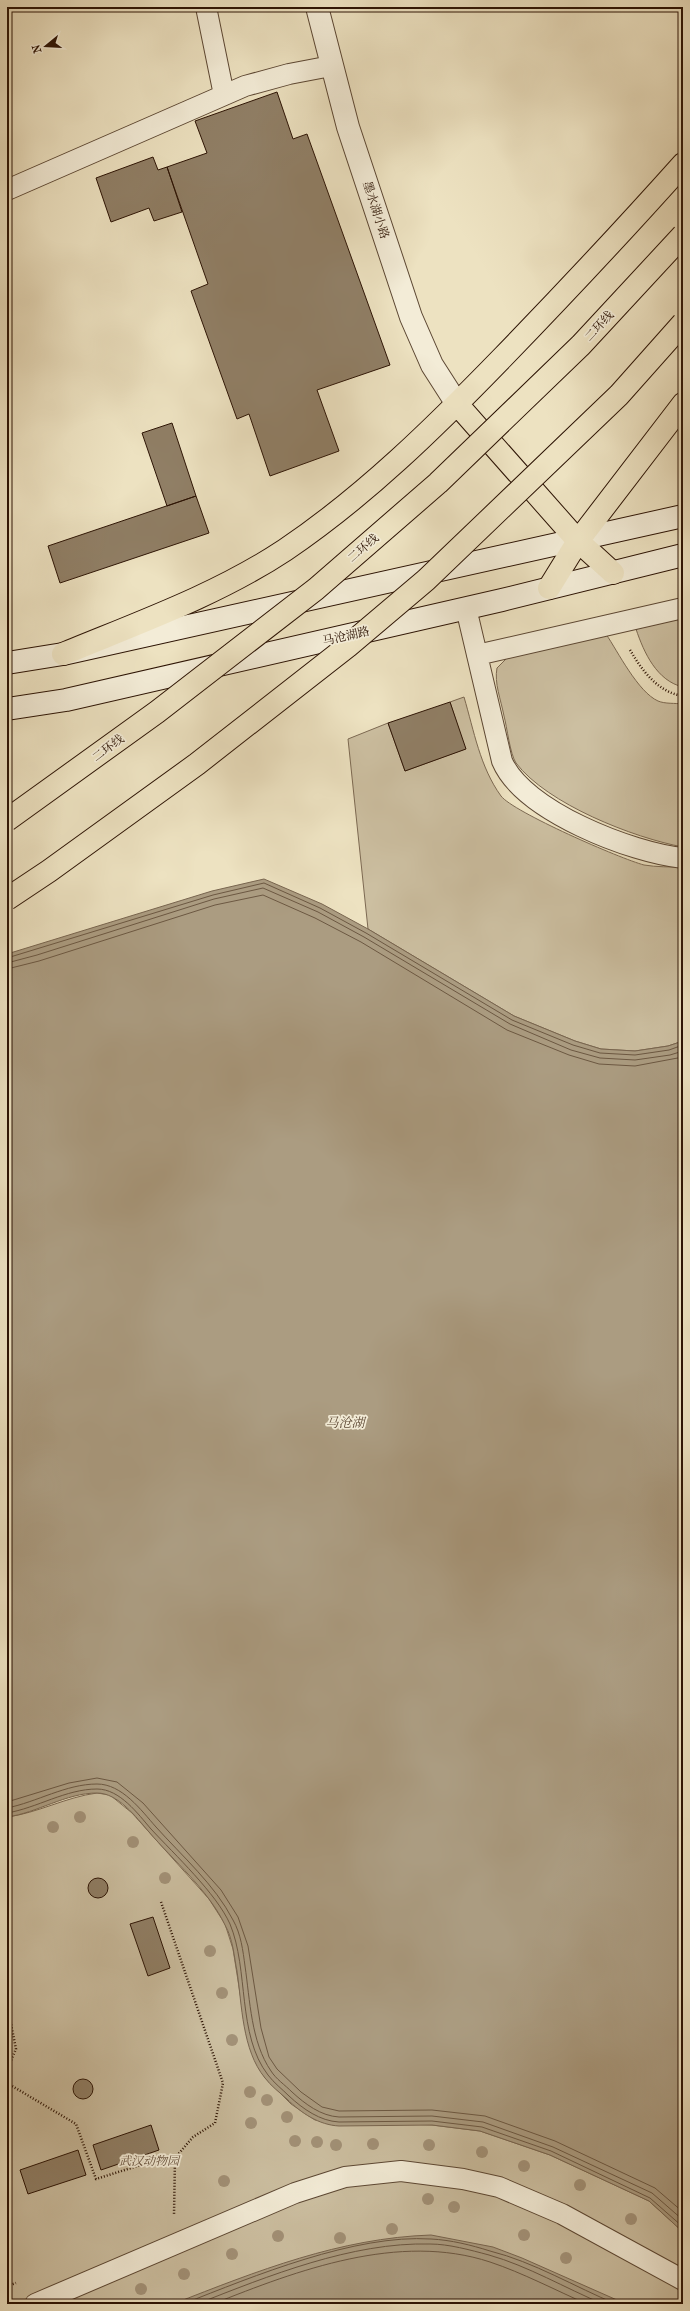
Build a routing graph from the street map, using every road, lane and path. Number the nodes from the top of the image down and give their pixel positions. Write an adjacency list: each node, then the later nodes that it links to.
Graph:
1 (206, 7): 4 (lane)
2 (317, 7): 3 (main road, 墨水湖小路)
3 (331, 66): 4 (lane); 9 (main road, 墨水湖小路)
4 (224, 95): 6 (lane)
5 (683, 164): 9 (highway)
6 (7, 190)
7 (683, 235): 24 (highway, 二环线, bridge)
8 (683, 323): 26 (highway, bridge)
9 (457, 404): 12 (highway); 19 (highway)
10 (683, 404): 12 (highway)
11 (683, 516): 12 (main road)
12 (578, 541): 14 (highway); 15 (highway); 19 (main road)
13 (683, 556): 14 (main road, 马沧湖路)
14 (613, 573): 15 (main road, 马沧湖路)
15 (549, 588): 16 (main road, 马沧湖路)
16 (466, 608): 20 (lane); 23 (main road, 马沧湖路)
17 (683, 608): 18 (lane)
18 (615, 623): 20 (lane); 22 (path)
19 (63, 654): 21 (main road)
20 (477, 655): 25 (lane)
21 (7, 663)
22 (683, 696)
23 (7, 709)
24 (7, 820)
25 (683, 858)
26 (7, 898)
27 (161, 1902): 31 (path)
28 (7, 2004): 29 (path)
29 (7, 2070)
30 (7, 2083): 31 (path)
31 (175, 2158): 32 (path)
32 (183, 2240): 33 (lane); 34 (lane)
33 (683, 2280)
34 (35, 2304)

